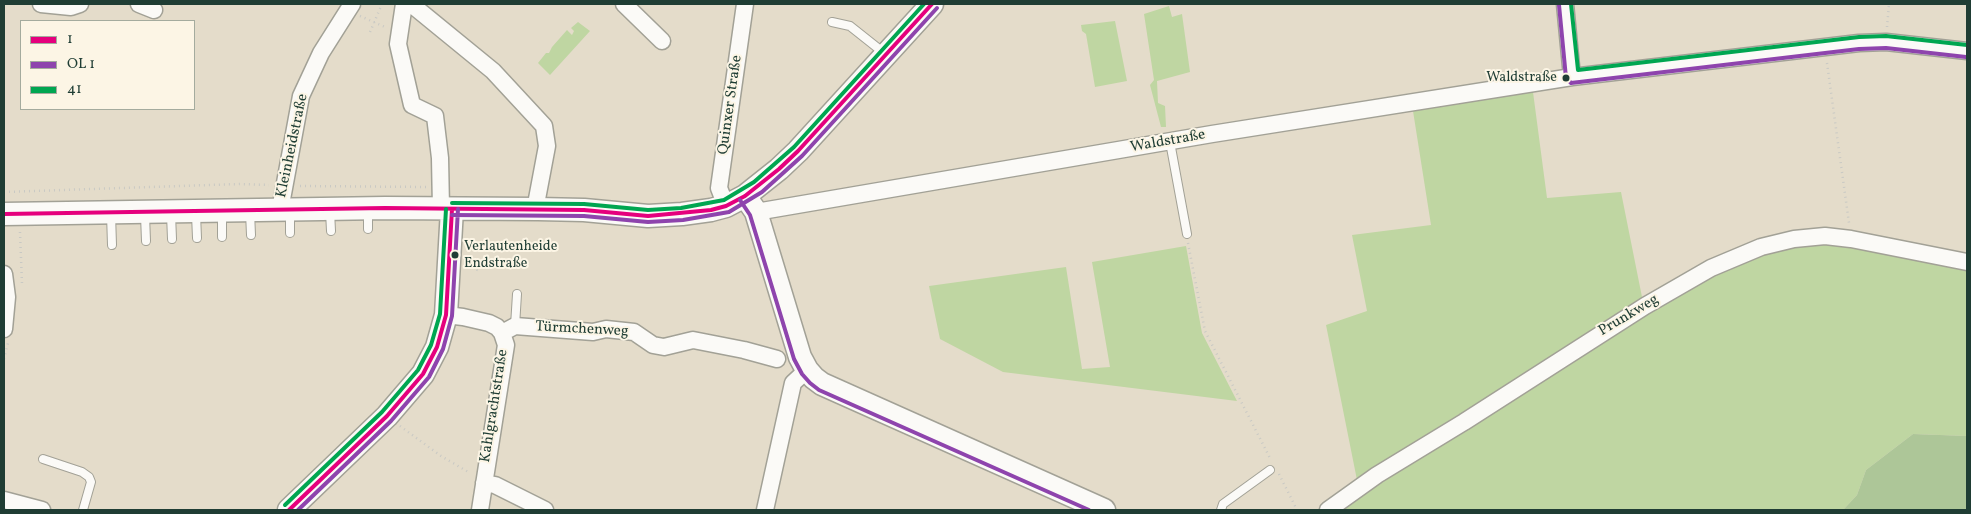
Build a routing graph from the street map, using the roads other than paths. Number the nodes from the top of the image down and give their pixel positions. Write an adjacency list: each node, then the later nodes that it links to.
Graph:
1 (42, 4): 2 (street)
2 (80, 4)
3 (404, 4): 16 (street)
4 (411, 4): 18 (street)
5 (624, 4): 11 (street)
6 (745, 4): 17 (street, Quinxer Straße)
7 (932, 4): 13 (main road)
8 (1565, 4): 14 (street)
9 (357, 7): 20 (street, Kleinheidstraße)
10 (832, 22): 13 (lane)
11 (662, 41)
12 (1967, 51): 14 (street, Waldstraße)
13 (886, 54): 17 (main road)
14 (1572, 77): 15 (street, Waldstraße)
15 (1170, 142): 17 (street, Waldstraße); 28 (lane)
16 (445, 204): 18 (main road); 20 (main road); 38 (main road)
17 (743, 204): 18 (main road); 42 (main road)
18 (538, 209)
19 (250, 210): 20 (main road); 21 (main road); 29 (lane)
20 (285, 210): 27 (lane)
21 (222, 211): 23 (main road); 30 (lane)
22 (171, 212): 23 (main road); 25 (main road); 32 (lane)
23 (196, 212): 31 (lane)
24 (111, 213): 25 (main road); 26 (main road); 34 (lane)
25 (145, 213): 33 (lane)
26 (4, 214)
27 (290, 233)
28 (1187, 234)
29 (251, 235)
30 (222, 237)
31 (197, 238)
32 (172, 239)
33 (146, 241)
34 (112, 245)
35 (1967, 262): 55 (street, Prunkweg)
36 (4, 274): 39 (street)
37 (517, 294): 40 (lane)
38 (446, 316): 40 (street, Kahlgrachtstraße); 49 (main road)
39 (4, 329)
40 (508, 330): 41 (street, Türmchenweg); 45 (street, Kahlgrachtstraße)
41 (777, 360)
42 (807, 370): 52 (street); 53 (main road)
43 (43, 459): 48 (lane)
44 (1270, 470): 54 (lane)
45 (484, 479): 50 (street, Kahlgrachtstraße); 51 (street)
46 (4, 500): 47 (street)
47 (42, 510)
48 (82, 510)
49 (288, 510)
50 (480, 510)
51 (545, 510)
52 (765, 510)
53 (1104, 510)
54 (1221, 510)
55 (1328, 510)

